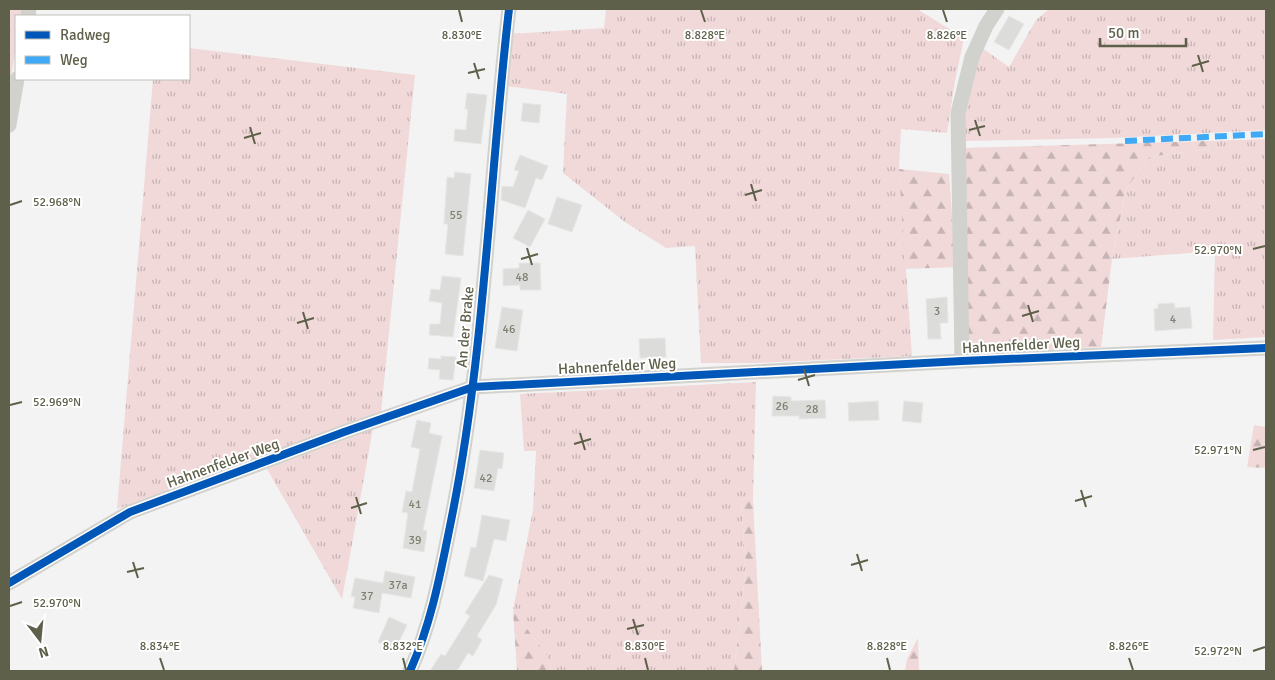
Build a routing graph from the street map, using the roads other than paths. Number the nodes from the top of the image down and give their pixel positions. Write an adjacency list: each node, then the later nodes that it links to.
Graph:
1 (510, 9): 7 (street, An der Brake)
2 (997, 9): 6 (street, Hahnenfelder Weg)
3 (17, 80): 4 (street)
4 (9, 125)
5 (1266, 348): 6 (street, Hahnenfelder Weg)
6 (962, 361): 7 (street, Hahnenfelder Weg)
7 (473, 387): 8 (street, Hahnenfelder Weg); 9 (street, An der Brake)
8 (9, 583)
9 (410, 671)

